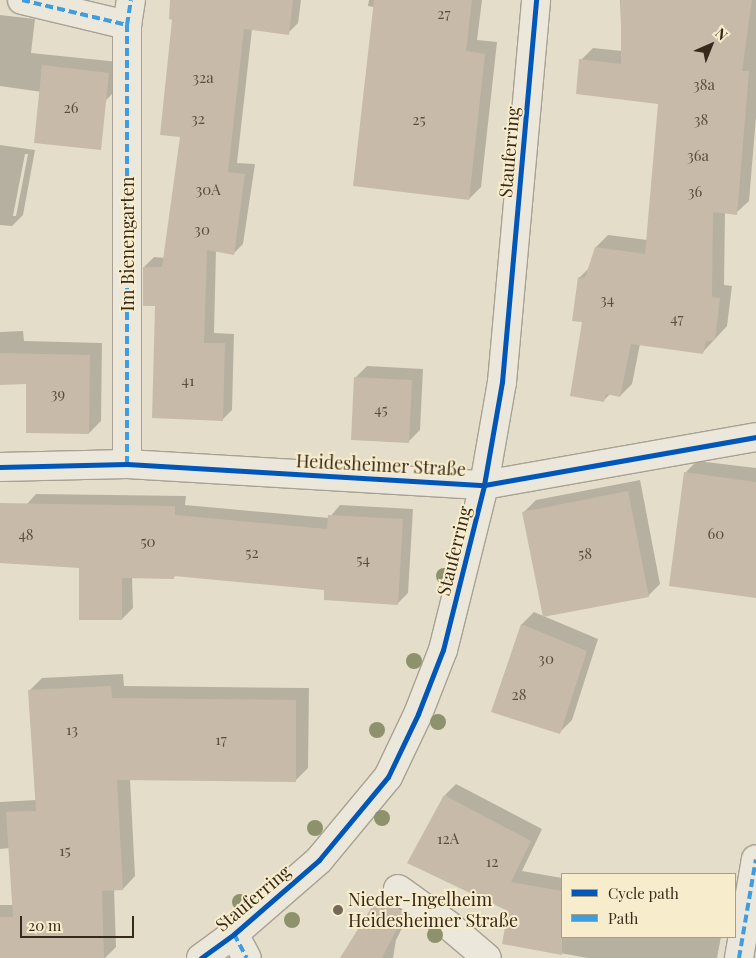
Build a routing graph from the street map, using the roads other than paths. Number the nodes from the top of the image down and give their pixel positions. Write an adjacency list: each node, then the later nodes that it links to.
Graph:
1 (22, 0): 3 (street, Im Bienengarten)
2 (536, 0): 7 (street, Stauferring)
3 (129, 12): 5 (street, Im Bienengarten)
4 (756, 437): 7 (street, Heidesheimer Straße)
5 (128, 464): 6 (street, Heidesheimer Straße); 7 (street, Heidesheimer Straße)
6 (0, 467)
7 (484, 485): 10 (street, Stauferring)
8 (756, 859): 14 (street)
9 (398, 889): 13 (street)
10 (234, 934): 11 (street, Stauferring); 12 (street)
11 (201, 958)
12 (248, 958)
13 (487, 958)
14 (739, 958)

